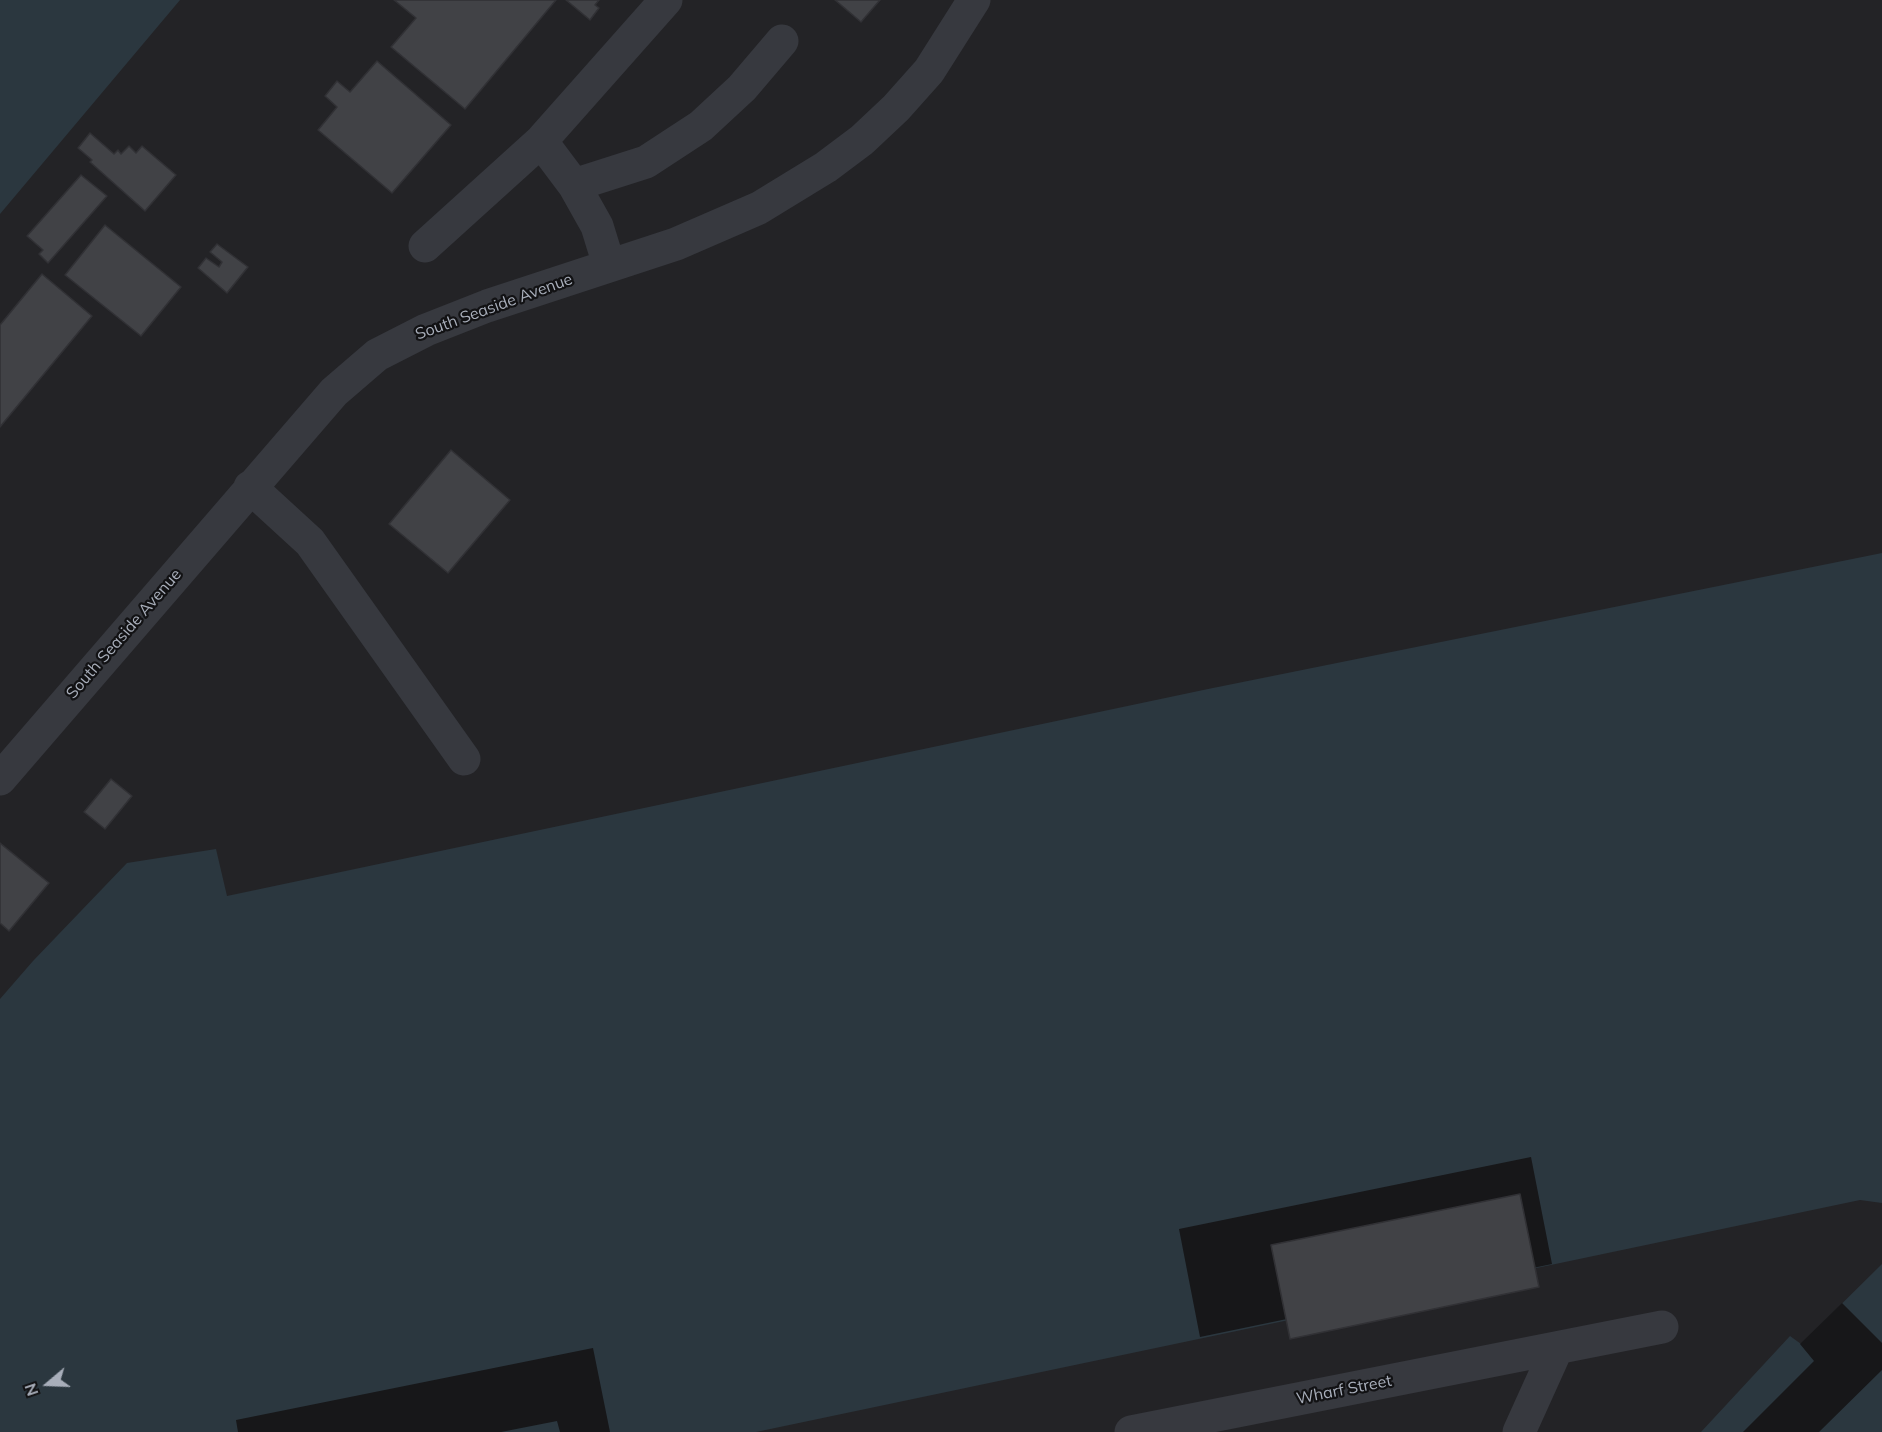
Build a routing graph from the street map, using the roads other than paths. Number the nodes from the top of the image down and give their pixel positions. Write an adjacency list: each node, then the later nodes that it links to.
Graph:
1 (666, 0): 4 (street)
2 (974, 0): 7 (street, South Seaside Avenue)
3 (782, 40): 5 (street)
4 (542, 141): 5 (street); 6 (street)
5 (574, 185): 7 (street)
6 (425, 246)
7 (609, 265): 8 (street, South Seaside Avenue)
8 (250, 487): 9 (street); 10 (street, South Seaside Avenue)
9 (464, 759)
10 (0, 780)
11 (1662, 1327): 12 (street, Wharf Street)
12 (1557, 1348): 13 (street, Wharf Street); 14 (street)
13 (1131, 1432)
14 (1519, 1432)

